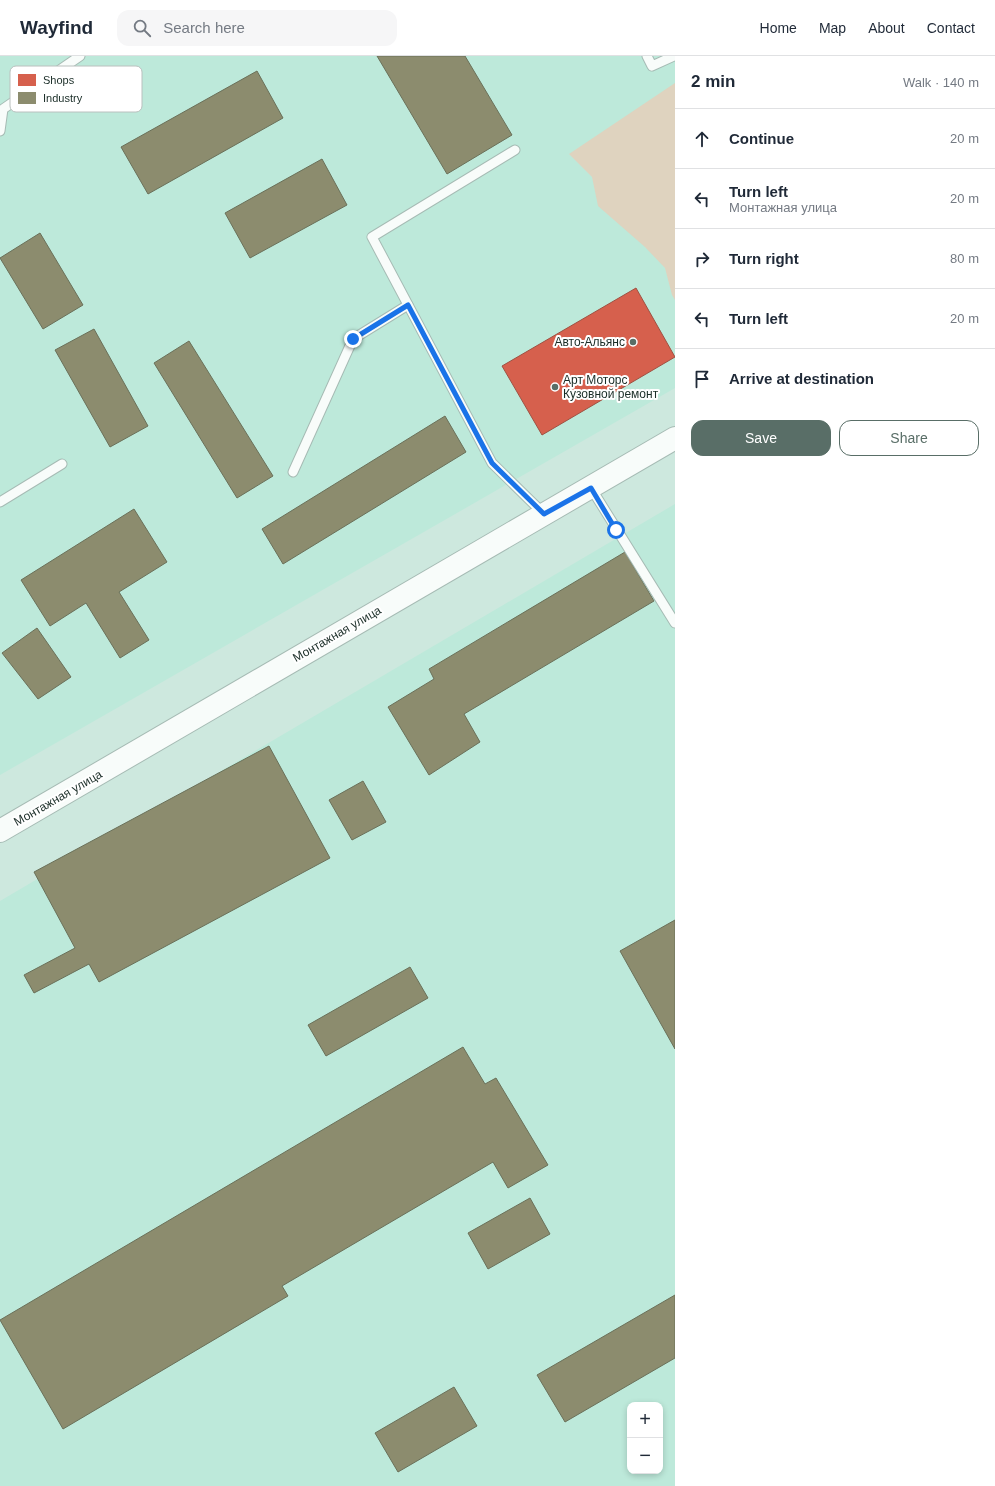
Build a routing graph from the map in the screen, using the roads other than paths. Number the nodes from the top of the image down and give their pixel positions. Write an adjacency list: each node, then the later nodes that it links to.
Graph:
1 (80, 56): 4 (lane)
2 (647, 56): 3 (lane)
3 (674, 56)
4 (65, 66)
5 (10, 104): 6 (lane)
6 (0, 131)
7 (515, 150): 8 (lane)
8 (408, 305): 11 (lane); 14 (lane)
9 (675, 438): 12 (street, Монтажная улица)
10 (62, 464): 13 (lane)
11 (293, 472)
12 (591, 488): 14 (street, Монтажная улица); 15 (lane)
13 (0, 502)
14 (544, 514): 16 (street, Монтажная улица)
15 (675, 624)
16 (0, 832)

